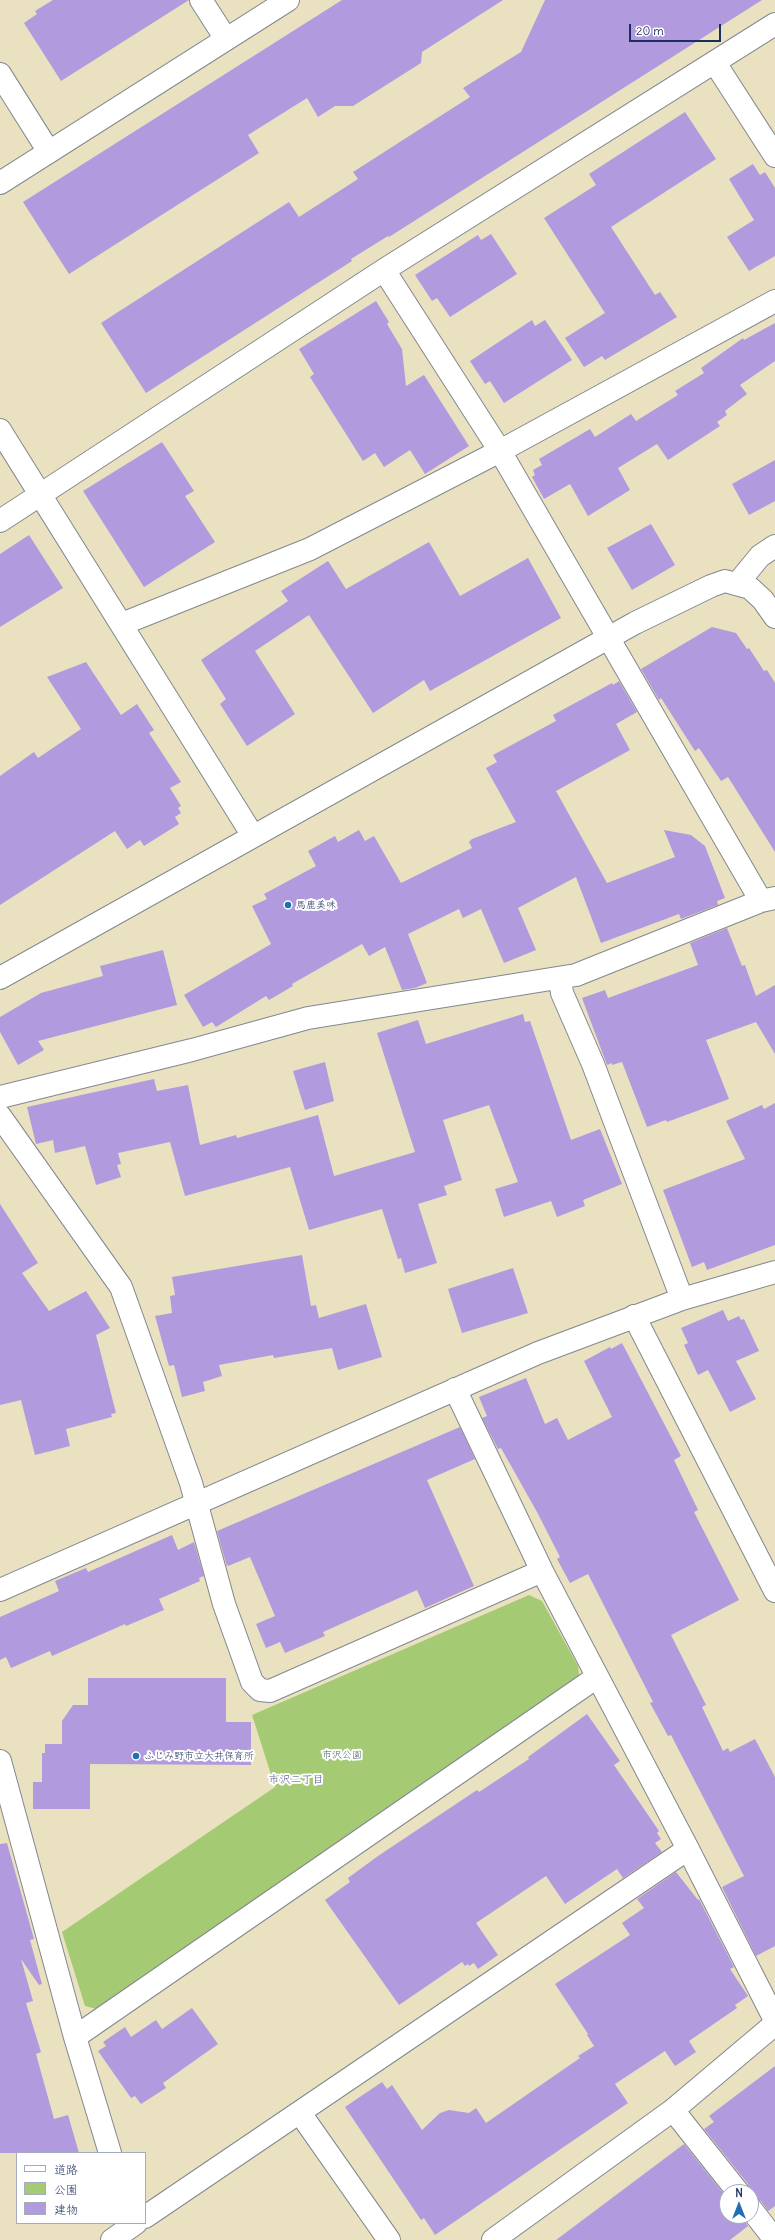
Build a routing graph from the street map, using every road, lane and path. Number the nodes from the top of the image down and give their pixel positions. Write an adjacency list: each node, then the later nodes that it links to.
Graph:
1 (202, 0): 4 (street)
2 (288, 0): 4 (street)
3 (775, 24): 5 (street)
4 (226, 39): 7 (street)
5 (715, 64): 8 (street); 10 (street)
6 (0, 74): 7 (street)
7 (49, 152): 9 (street)
8 (775, 156)
9 (0, 183)
10 (384, 270): 13 (street); 14 (street)
11 (775, 301): 13 (street)
12 (0, 430): 14 (street)
13 (500, 451): 19 (street); 20 (street)
14 (41, 494): 15 (street); 19 (street)
15 (0, 521)
16 (775, 546): 17 (street)
17 (737, 584): 18 (street); 20 (street)
18 (775, 617)
19 (122, 624): 21 (street)
20 (608, 638): 21 (street); 22 (street)
21 (253, 836): 23 (street)
22 (768, 899): 24 (street)
23 (0, 978)
24 (560, 978): 25 (street); 28 (street)
25 (0, 1097)
26 (0, 1116): 31 (street)
27 (775, 1272): 28 (street)
28 (682, 1299): 29 (street)
29 (634, 1316): 30 (street); 34 (street)
30 (455, 1389): 31 (street); 32 (street)
31 (196, 1503): 32 (street); 33 (street)
32 (542, 1570): 35 (street)
33 (0, 1590)
34 (775, 1591)
35 (597, 1677): 38 (street); 41 (street)
36 (0, 1761): 37 (street)
37 (4, 1790): 41 (street)
38 (688, 1849): 39 (street); 43 (street)
39 (775, 2020)
40 (775, 2024): 42 (street)
41 (75, 2037): 44 (street)
42 (673, 2110): 45 (street); 51 (street)
43 (300, 2113): 46 (street); 50 (street)
44 (110, 2152)
45 (732, 2184)
46 (146, 2215)
47 (759, 2219): 52 (street)
48 (133, 2224): 49 (street)
49 (112, 2240)
50 (389, 2240)
51 (493, 2240)
52 (775, 2240)

